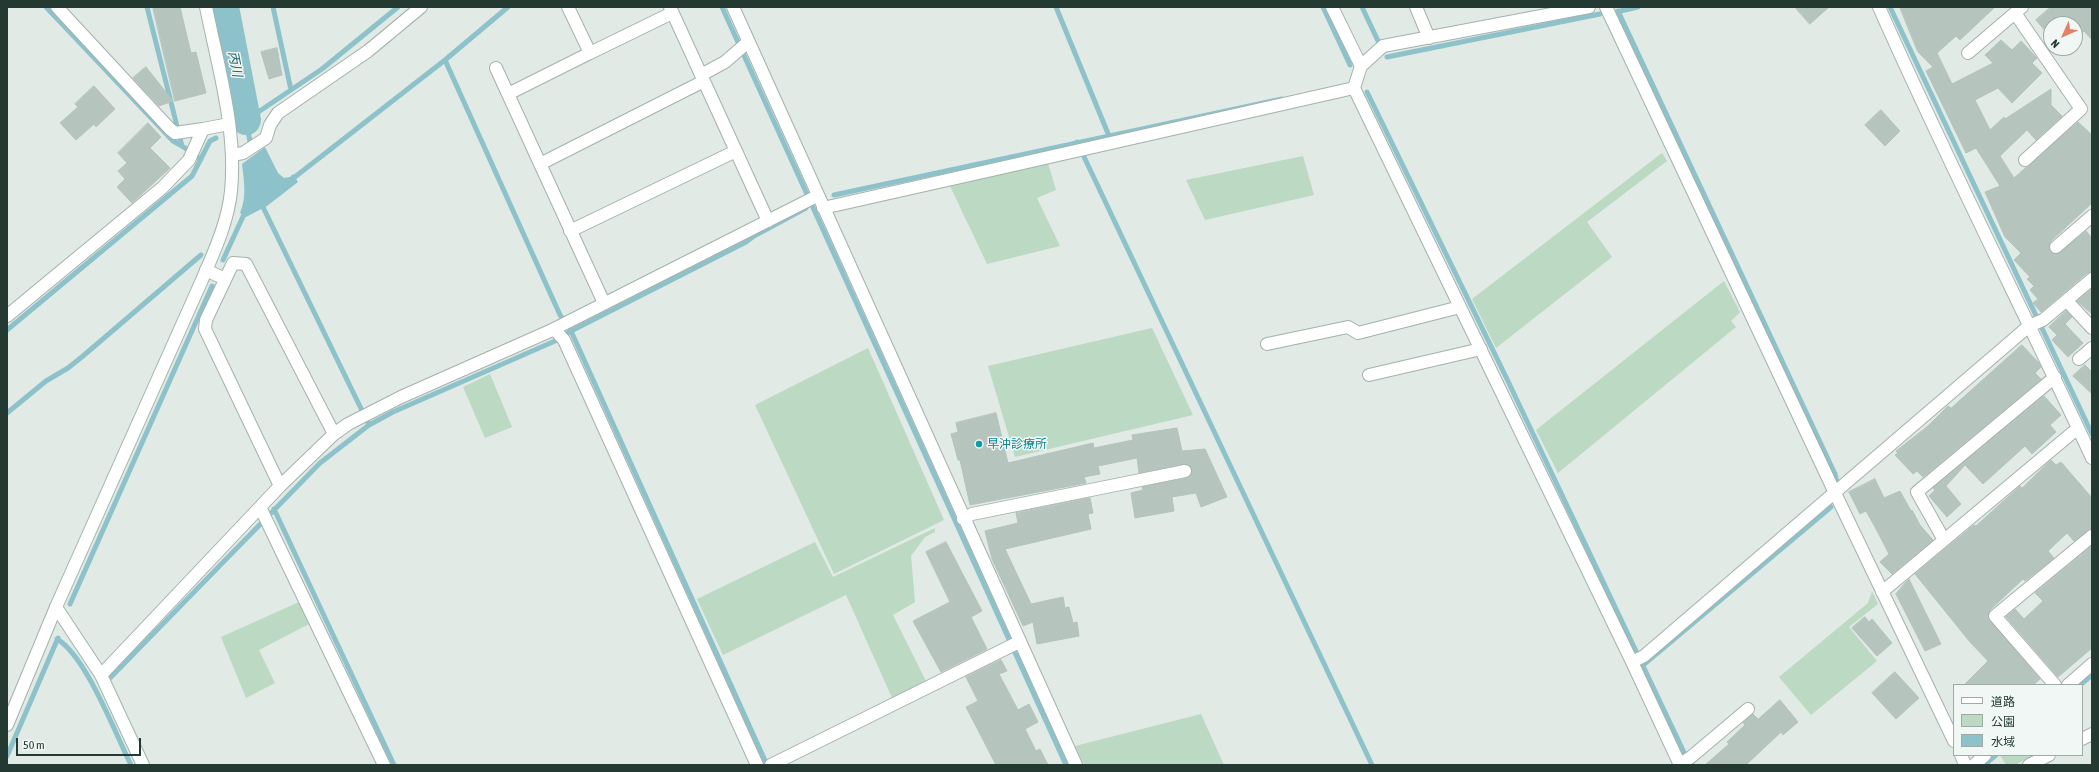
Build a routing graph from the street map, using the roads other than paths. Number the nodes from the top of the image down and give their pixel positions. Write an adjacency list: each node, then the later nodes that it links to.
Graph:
1 (57, 7): 23 (street)
2 (206, 7): 22 (street)
3 (421, 7): 25 (street)
4 (568, 7): 15 (street)
5 (733, 7): 14 (street)
6 (1332, 7): 17 (street)
7 (1416, 7): 13 (street)
8 (1589, 7): 13 (street)
9 (1606, 7): 55 (street)
10 (1878, 7): 41 (street)
11 (671, 10): 15 (street); 19 (street)
12 (2019, 10): 16 (street); 26 (street)
13 (1429, 38): 17 (street)
14 (748, 42): 19 (street); 28 (street)
15 (590, 53): 21 (street)
16 (1968, 53)
17 (1361, 66): 20 (street)
18 (496, 68): 21 (street)
19 (703, 78): 24 (street); 27 (street)
20 (1354, 88): 29 (street); 39 (street)
21 (508, 94): 27 (street)
22 (229, 124): 23 (street); 25 (street)
23 (203, 129): 40 (street)
24 (736, 151): 31 (street); 32 (street)
25 (238, 154): 34 (street)
26 (2025, 160)
27 (540, 164): 32 (street)
28 (816, 196): 29 (street); 31 (street)
29 (823, 208): 57 (street)
30 (2092, 216): 33 (street)
31 (768, 220): 38 (street)
32 (570, 231): 38 (street)
33 (2056, 247)
34 (206, 270): 35 (street); 61 (street)
35 (225, 279): 51 (street); 54 (street)
36 (2092, 279): 37 (street)
37 (2067, 301): 41 (street); 42 (street)
38 (604, 303): 43 (street)
39 (1460, 307): 44 (street); 46 (street)
40 (7, 316)
41 (2036, 324): 49 (street); 55 (street)
42 (2092, 328)
43 (561, 329): 51 (street); 78 (street)
44 (1267, 344)
45 (2092, 348): 47 (street)
46 (1481, 349): 48 (street); 63 (street)
47 (2079, 359)
48 (1369, 375)
49 (2055, 377): 50 (street); 59 (street)
50 (2078, 428): 52 (street); 59 (street)
51 (334, 434): 54 (street)
52 (2092, 458)
53 (1185, 471): 57 (street)
54 (280, 486): 56 (street)
55 (1835, 493): 60 (street); 63 (street)
56 (264, 514): 65 (street); 77 (street)
57 (963, 519): 62 (street)
58 (2092, 536): 66 (street)
59 (1944, 540): 60 (street)
60 (1885, 589): 70 (street)
61 (56, 607): 65 (street); 69 (street)
62 (1014, 644): 75 (street); 79 (street)
63 (1637, 660): 74 (street)
64 (2092, 664): 67 (street)
65 (101, 675): 76 (street)
66 (2054, 684)
67 (2069, 684)
68 (1748, 709): 74 (street)
69 (7, 725)
70 (1953, 739)
71 (1961, 756): 80 (street)
72 (1984, 756): 80 (street)
73 (2047, 756): 81 (street)
74 (1684, 762)
75 (772, 764)
76 (143, 765)
77 (384, 765)
78 (756, 765)
79 (1076, 765)
80 (1971, 765)
81 (2029, 765)

